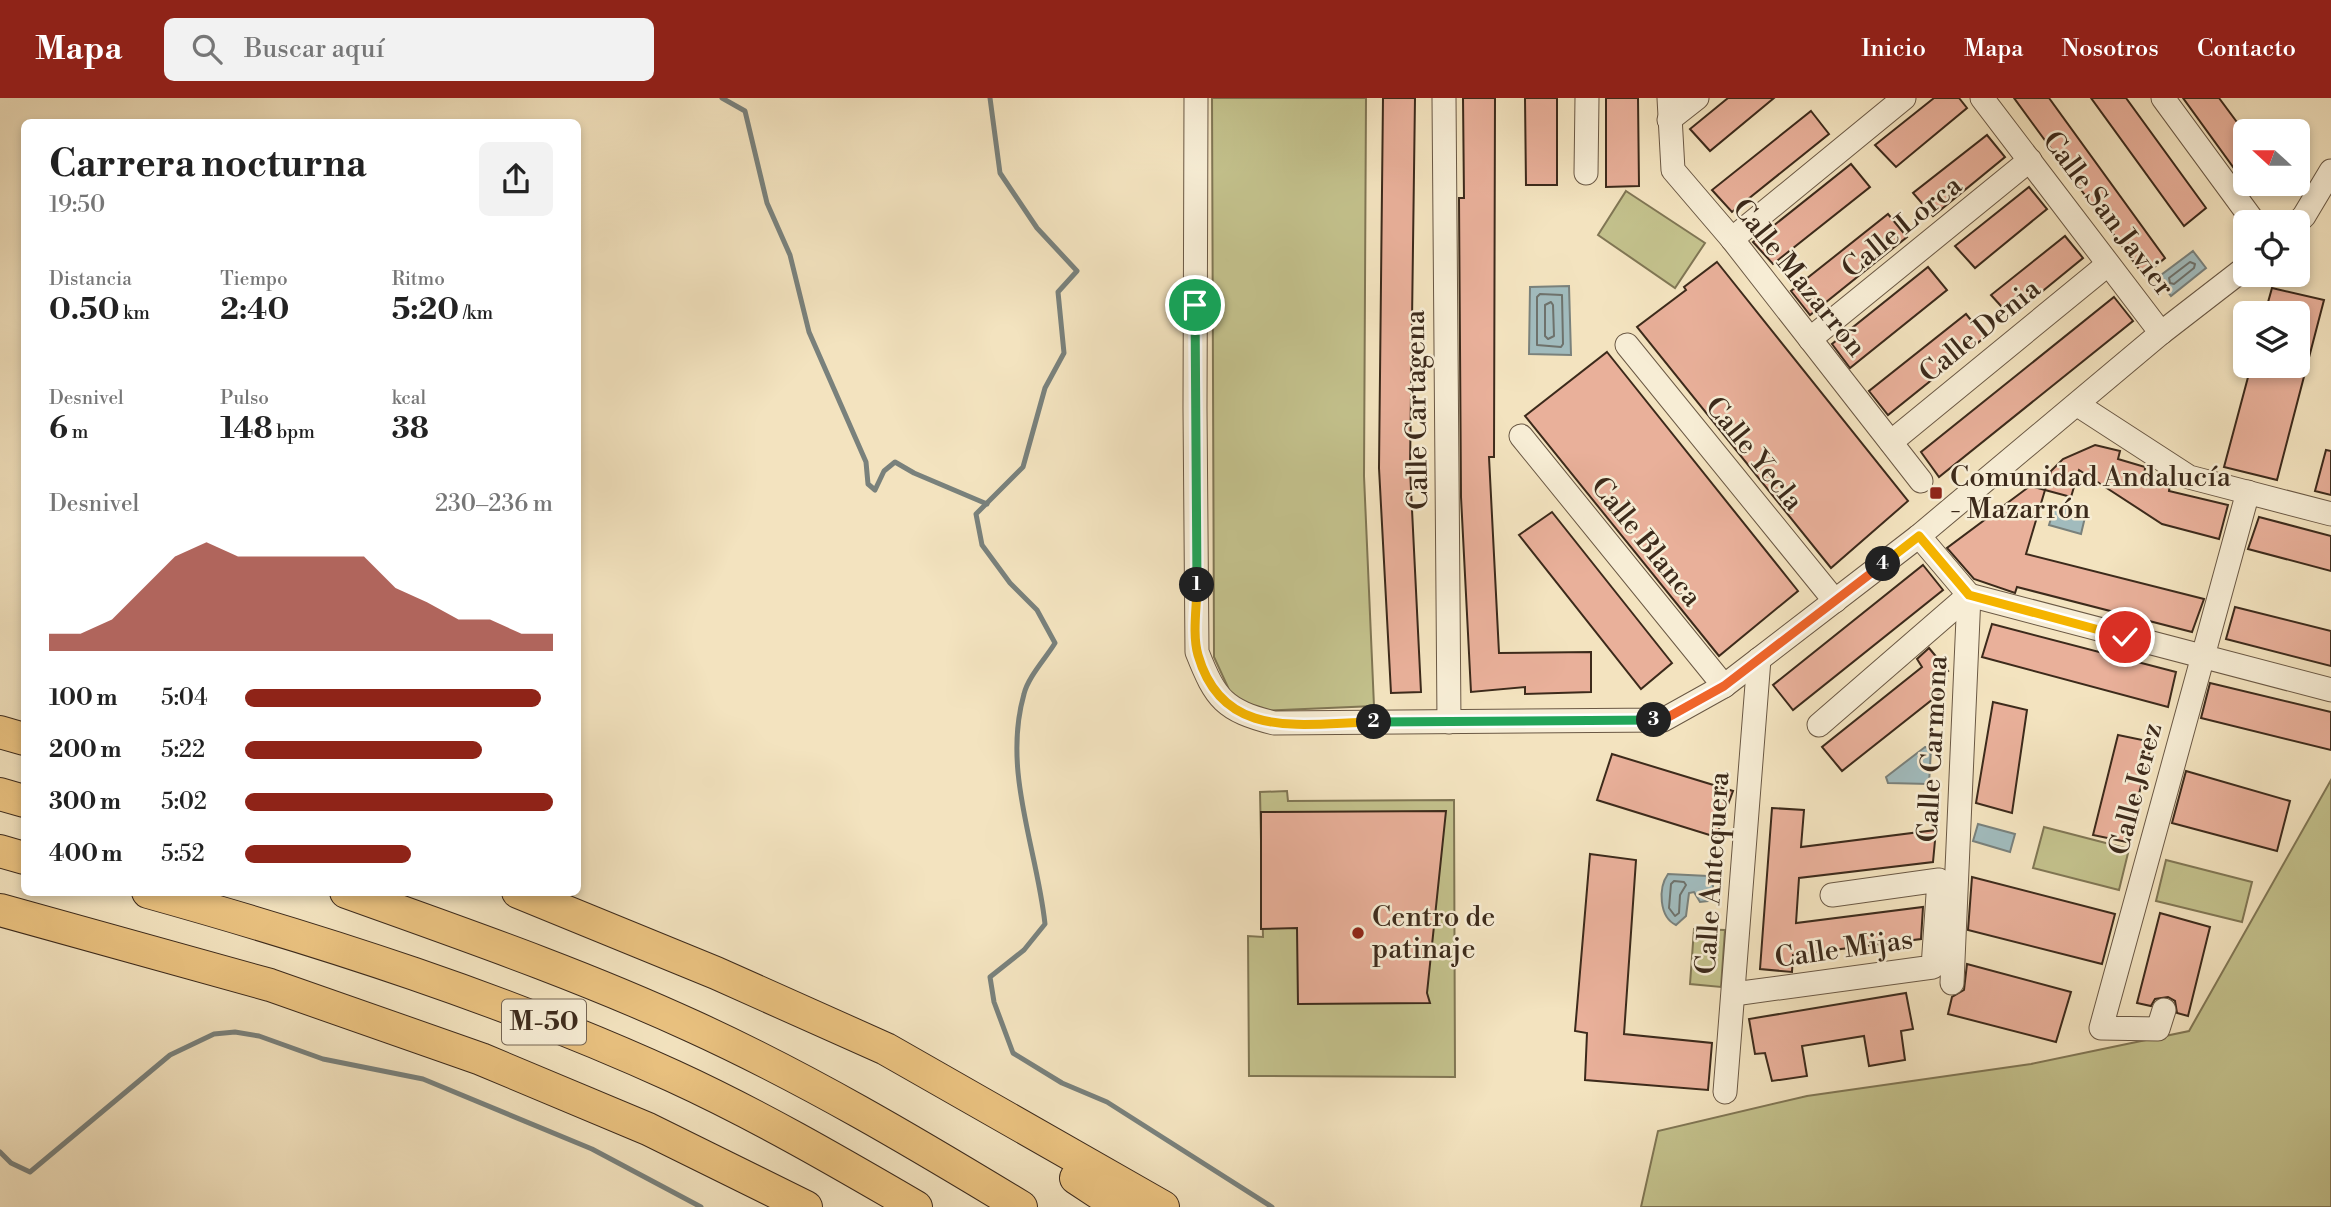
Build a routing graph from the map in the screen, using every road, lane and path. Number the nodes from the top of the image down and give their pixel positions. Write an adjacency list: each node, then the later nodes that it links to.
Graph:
1 (1196, 98): 33 (street)
2 (1444, 98): 33 (street, Calle Cartagena)
3 (1587, 98): 11 (street)
4 (1697, 98): 8 (street)
5 (1904, 98): 14 (street)
6 (1982, 98): 9 (street, Calle San Javier)
7 (2163, 98): 12 (street)
8 (1669, 109): 14 (street, Calle Mazarrón)
9 (2030, 160): 15 (street, Calle San Javier); 18 (street, Calle Lorca)
10 (2331, 171): 13 (street)
11 (1586, 173)
12 (2245, 210)
13 (2308, 210)
14 (1732, 239): 18 (street, Calle Mazarrón)
15 (2107, 265): 17 (street, Calle San Javier); 22 (street, Calle Denia)
16 (2233, 277): 17 (street)
17 (2161, 333): 20 (street)
18 (1810, 338): 22 (street, Calle Mazarrón)
19 (1627, 345): 28 (street, Calle Yecla)
20 (2078, 405): 24 (street); 26 (street)
21 (1521, 436): 31 (street, Calle Blanca)
22 (1891, 442): 23 (street, Calle Mazarrón)
23 (1921, 481)
24 (2248, 492): 25 (street); 29 (street, Calle Jerez)
25 (2331, 514)
26 (1919, 536): 27 (street); 28 (street)
27 (1969, 595): 29 (street); 34 (street); 47 (street, Calle Carmona)
28 (1835, 601): 30 (street)
29 (2203, 658): 32 (street); 49 (street, Calle Jerez)
30 (1759, 659): 31 (street); 48 (street, Calle Antequera)
31 (1724, 686): 33 (street)
32 (2331, 690)
33 (1450, 722)
34 (1819, 724)
35 (0, 732): 36 (highway)
36 (21, 738)
37 (0, 794): 38 (highway)
38 (21, 800)
39 (0, 851): 40 (highway)
40 (21, 857)
41 (1832, 895): 48 (street, Calle Mijas)
42 (162, 896): 52 (highway, M-50)
43 (357, 896): 53 (highway, M-50)
44 (528, 896): 46 (highway)
45 (0, 909): 51 (highway)
46 (716, 972): 54 (highway); 55 (highway)
47 (1952, 983)
48 (1734, 994): 50 (street, Calle Antequera)
49 (2164, 1010)
50 (1726, 1092)
51 (806, 1207)
52 (916, 1207)
53 (1021, 1207)
54 (1120, 1207)
55 (1163, 1207)

